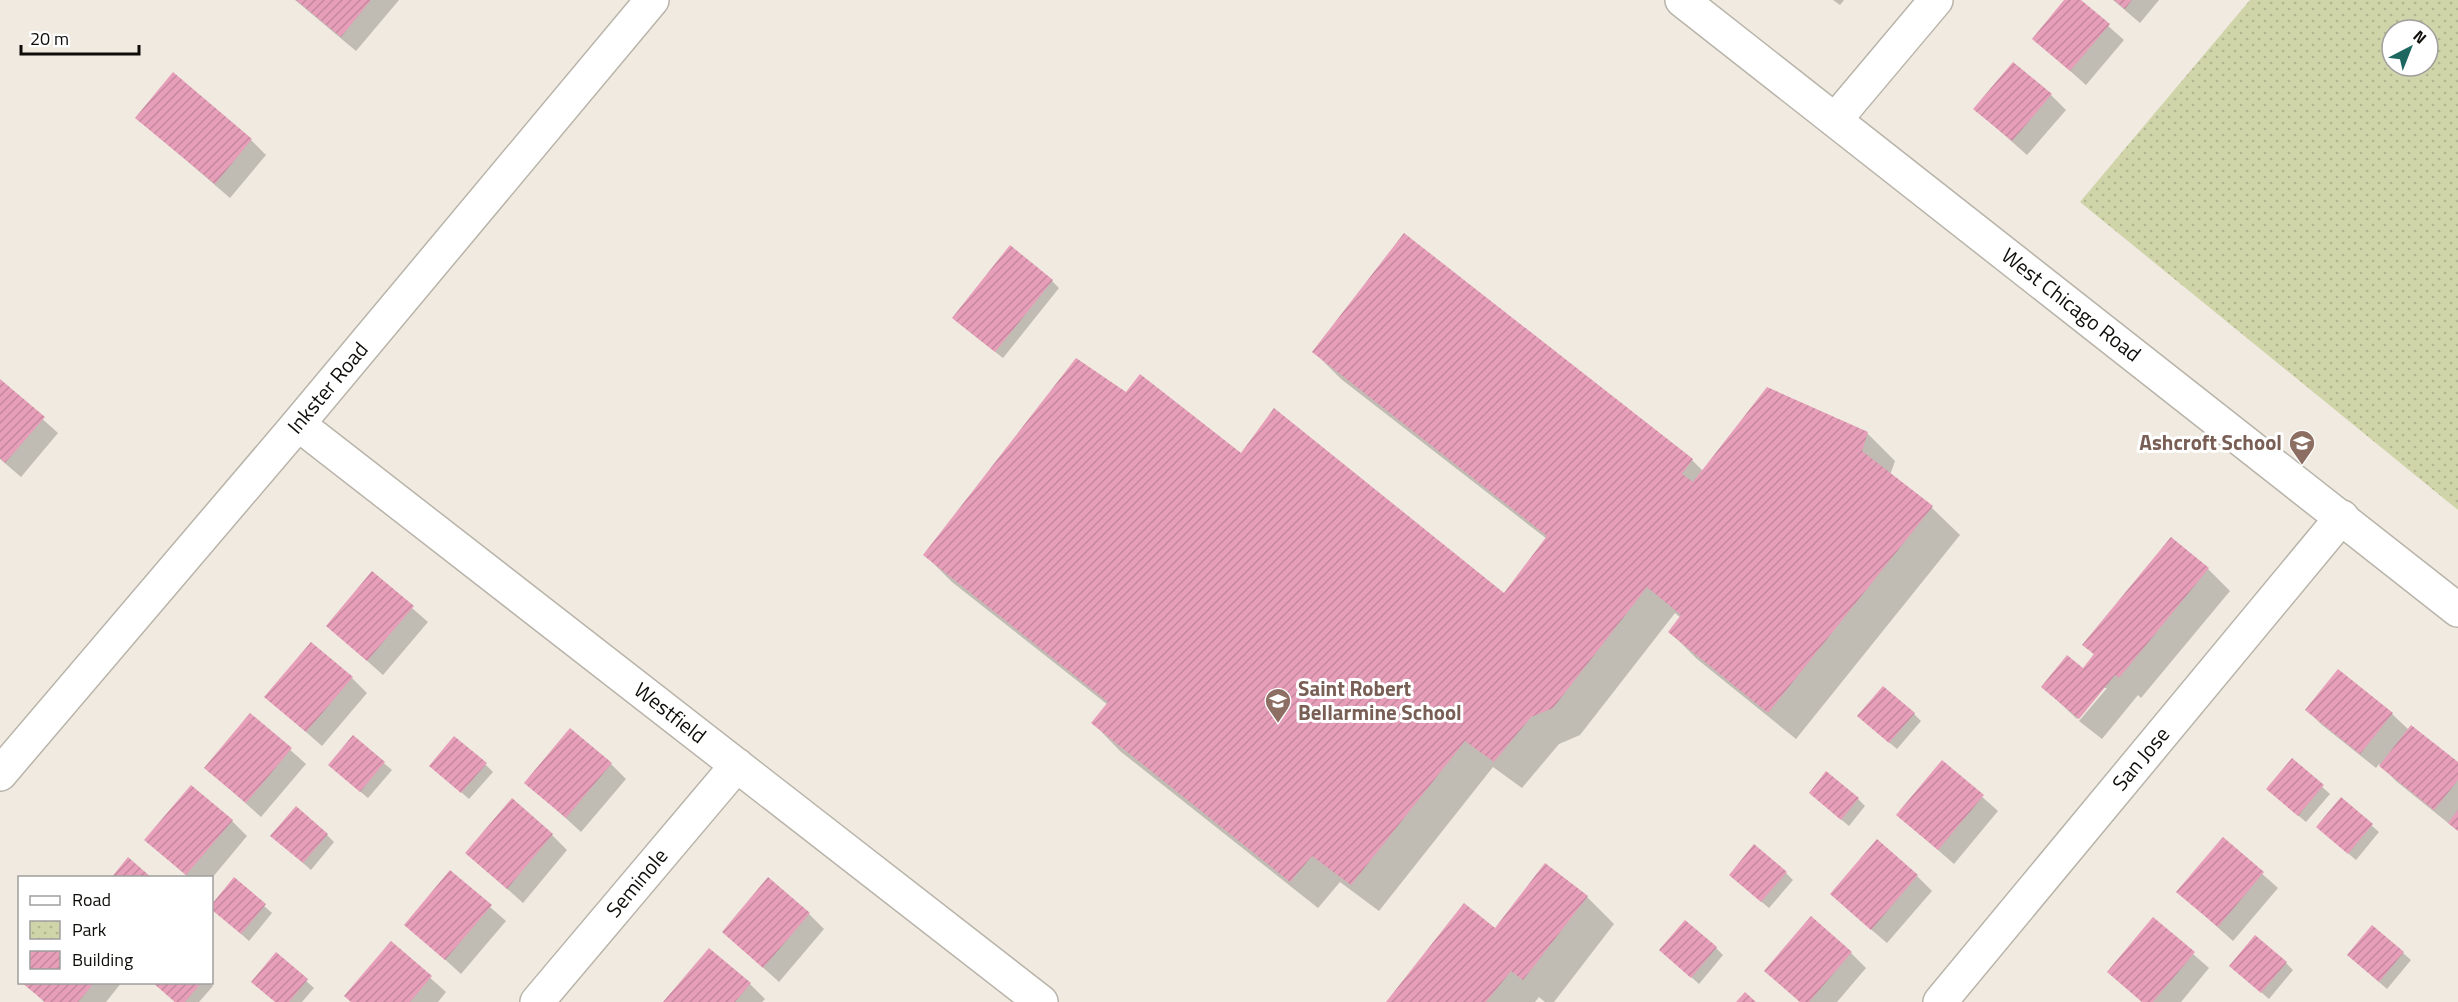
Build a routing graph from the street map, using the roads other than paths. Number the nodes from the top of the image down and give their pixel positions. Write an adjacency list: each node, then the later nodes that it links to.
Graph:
1 (651, 0): 5 (street, Inkster Road)
2 (1682, 0): 4 (street, West Chicago Road)
3 (1936, 0): 4 (street)
4 (1835, 120): 6 (street, West Chicago Road)
5 (298, 424): 8 (street, Westfield); 9 (street, Inkster Road)
6 (2342, 517): 7 (street, West Chicago Road); 12 (street, San Jose)
7 (2458, 610)
8 (737, 765): 10 (street, Seminole); 11 (street, Westfield)
9 (0, 774)
10 (537, 1002)
11 (1041, 1002)
12 (1940, 1002)

